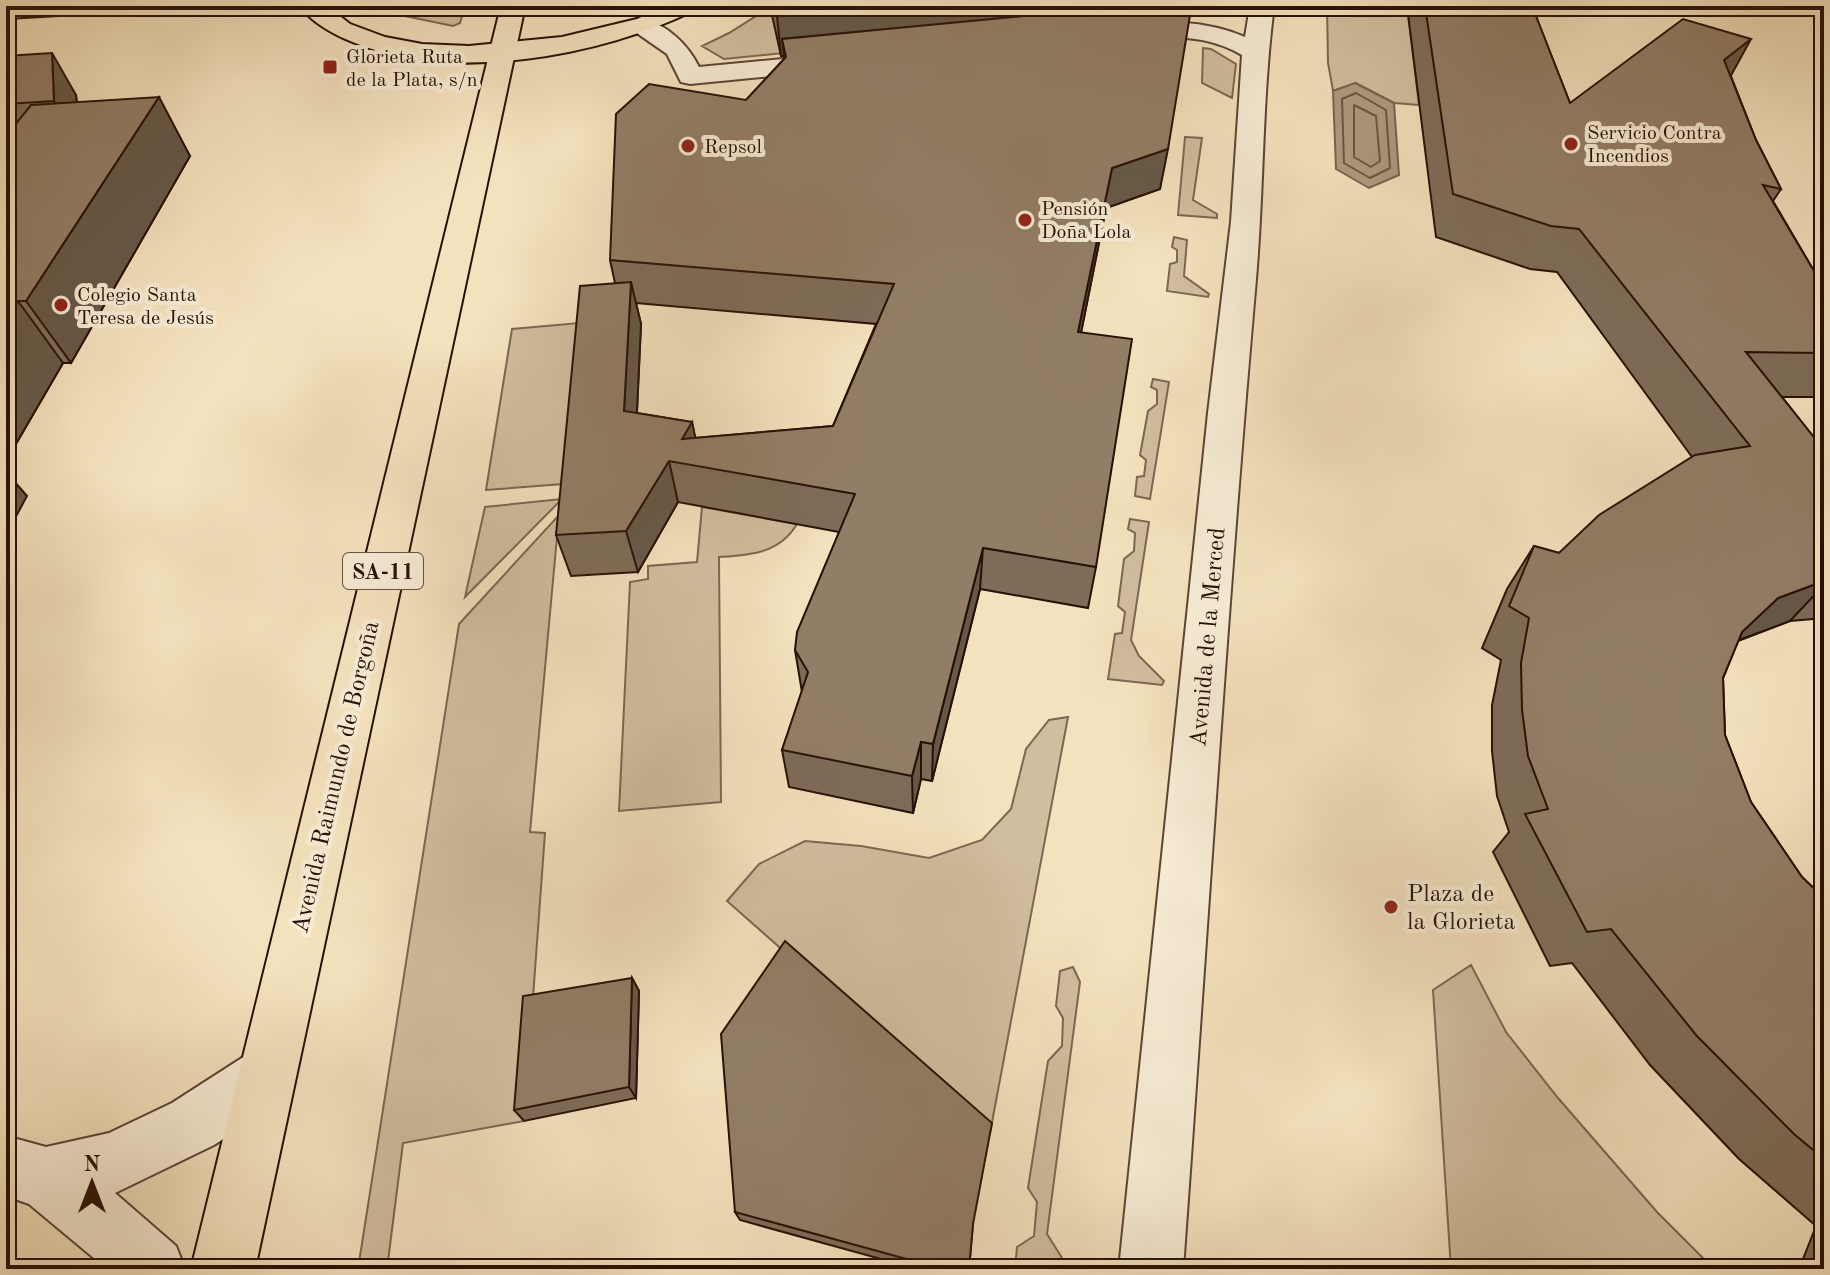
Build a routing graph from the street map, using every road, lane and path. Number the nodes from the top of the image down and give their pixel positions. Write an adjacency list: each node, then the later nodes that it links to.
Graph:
1 (95, 6): 7 (main road)
2 (302, 6): 3 (main road)
3 (312, 6): 10 (main road)
4 (513, 6): 10 (main road, SA-11)
5 (685, 6): 8 (main road)
6 (1262, 6): 11 (street, Avenida de la Merced)
7 (6, 11)
8 (643, 26): 10 (main road); 12 (street)
9 (1111, 35): 11 (street)
10 (502, 52): 13 (main road, Avenida Raimundo de Borgoña / SA-11)
11 (1255, 52): 17 (street, Avenida de la Merced)
12 (859, 59)
13 (266, 1077): 14 (street); 16 (main road, Avenida Raimundo de Borgoña / SA-11)
14 (26, 1172): 15 (street)
15 (153, 1269)
16 (223, 1269)
17 (1151, 1269)

